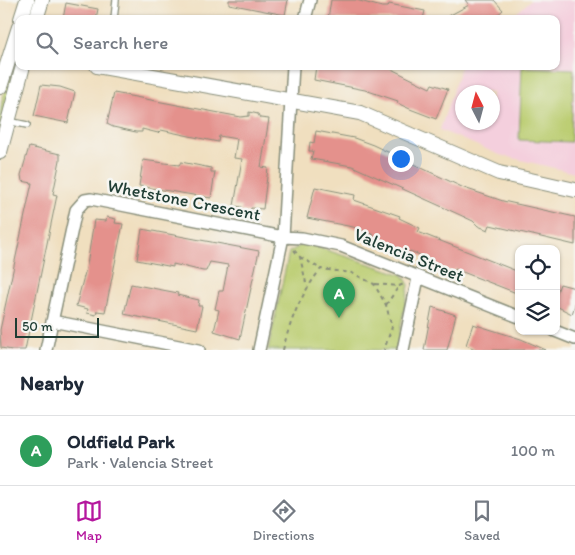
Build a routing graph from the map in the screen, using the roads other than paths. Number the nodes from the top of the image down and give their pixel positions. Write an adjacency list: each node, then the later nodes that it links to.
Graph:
1 (27, 0): 5 (street)
2 (42, 0): 6 (street)
3 (116, 0): 7 (lane)
4 (310, 0): 8 (street)
5 (22, 15)
6 (37, 15)
7 (114, 15)
8 (306, 15)
9 (15, 53): 13 (street)
10 (21, 70): 15 (street)
11 (121, 70): 14 (street)
12 (293, 70): 14 (street)
13 (0, 87)
14 (290, 100): 18 (street); 19 (street)
15 (8, 121): 16 (lane); 17 (street)
16 (28, 125)
17 (0, 152)
18 (575, 190)
19 (283, 237): 20 (street, Valencia Street); 22 (street, Whetstone Crescent); 27 (street)
20 (418, 278): 21 (street, Valencia Street); 28 (street)
21 (515, 315)
22 (52, 321): 25 (street, Whetstone Crescent); 26 (street)
23 (560, 333): 24 (street)
24 (575, 339)
25 (46, 350)
26 (199, 350)
27 (259, 350)
28 (403, 350)

